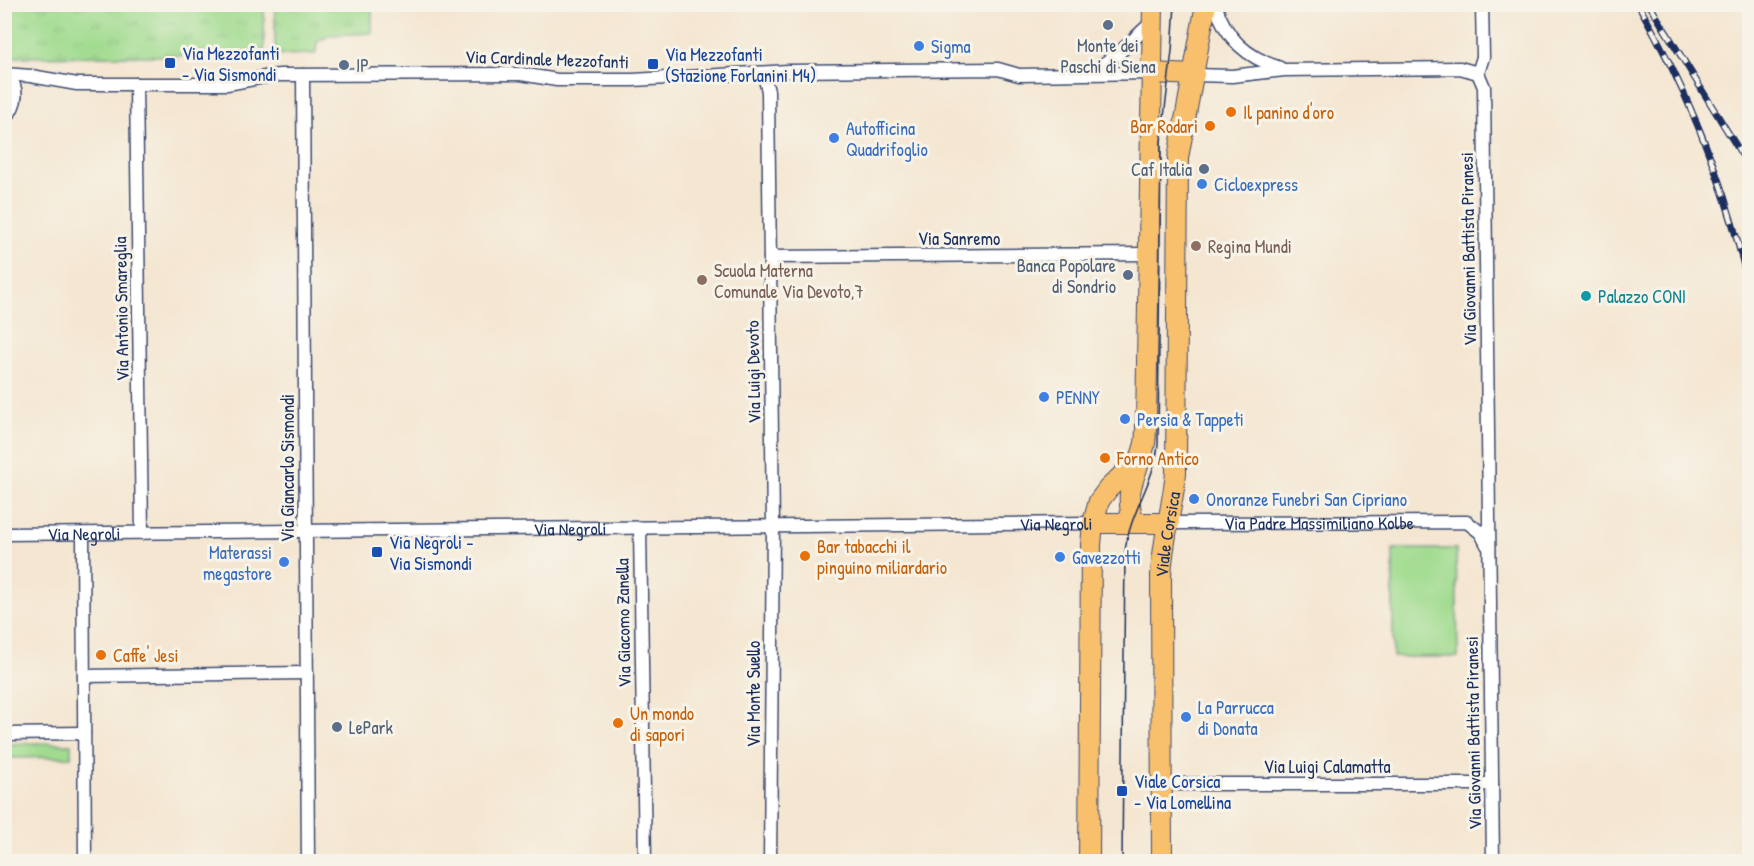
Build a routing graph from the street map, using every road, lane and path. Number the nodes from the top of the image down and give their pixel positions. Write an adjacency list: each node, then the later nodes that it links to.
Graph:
1 (1206, 4): 12 (main road, Viale Corsica)
2 (1215, 4): 5 (street)
3 (1482, 4): 8 (street, Via Giovanni Battista Piranesi)
4 (1153, 13): 7 (main road, Viale Corsica); 11 (street)
5 (1284, 70): 8 (street); 12 (street)
6 (763, 73): 10 (street, Via Cardinale Mezzofanti); 11 (street, Via Cardinale Mezzofanti); 16 (street, Via Luigi Devoto)
7 (1152, 73): 11 (street, Via Cardinale Mezzofanti); 12 (main road); 15 (main road, Viale Corsica)
8 (1478, 73): 18 (street, Via Giovanni Battista Piranesi)
9 (6, 74): 13 (street, Via Cardinale Mezzofanti); 14 (street)
10 (303, 75): 13 (street, Via Cardinale Mezzofanti); 25 (street, Via Giancarlo Sismondi)
11 (1088, 75)
12 (1194, 75): 21 (main road, Viale Corsica)
13 (136, 84): 26 (street, Via Antonio Smareglia)
14 (4, 121)
15 (1149, 254): 16 (street, Via Sanremo); 17 (main road, Viale Corsica)
16 (770, 257): 23 (street, Via Luigi Devoto)
17 (1141, 455): 20 (main road, Viale Corsica); 22 (main road)
18 (1488, 495): 19 (street); 29 (street, Via Giovanni Battista Piranesi)
19 (1467, 522): 21 (street, Via Padre Massimiliano Kolbe); 29 (street)
20 (1134, 523): 21 (main road, Via Padre Massimiliano Kolbe); 22 (main road, Via Negroli)
21 (1169, 523): 34 (main road, Viale Corsica)
22 (1093, 524): 23 (street, Via Negroli); 40 (main road)
23 (773, 527): 24 (street, Via Negroli); 39 (street, Via Monte Suello)
24 (640, 528): 25 (street, Via Negroli); 38 (street, Via Giacomo Zanella)
25 (306, 532): 26 (street, Via Negroli); 30 (street, Via Giancarlo Sismondi)
26 (142, 533): 28 (street, Via Negroli)
27 (4, 534): 28 (street, Via Negroli)
28 (83, 534): 31 (street)
29 (1489, 552): 35 (street, Via Giovanni Battista Piranesi)
30 (307, 673): 31 (street); 37 (street, Via Giancarlo Sismondi)
31 (84, 676): 32 (street)
32 (84, 733): 33 (street); 36 (street)
33 (4, 734)
34 (1162, 784): 35 (street, Via Luigi Calamatta); 41 (main road, Viale Corsica)
35 (1492, 784): 42 (street, Via Giovanni Battista Piranesi)
36 (85, 861)
37 (308, 861)
38 (645, 861)
39 (770, 861)
40 (1089, 861)
41 (1162, 861)
42 (1493, 861)

